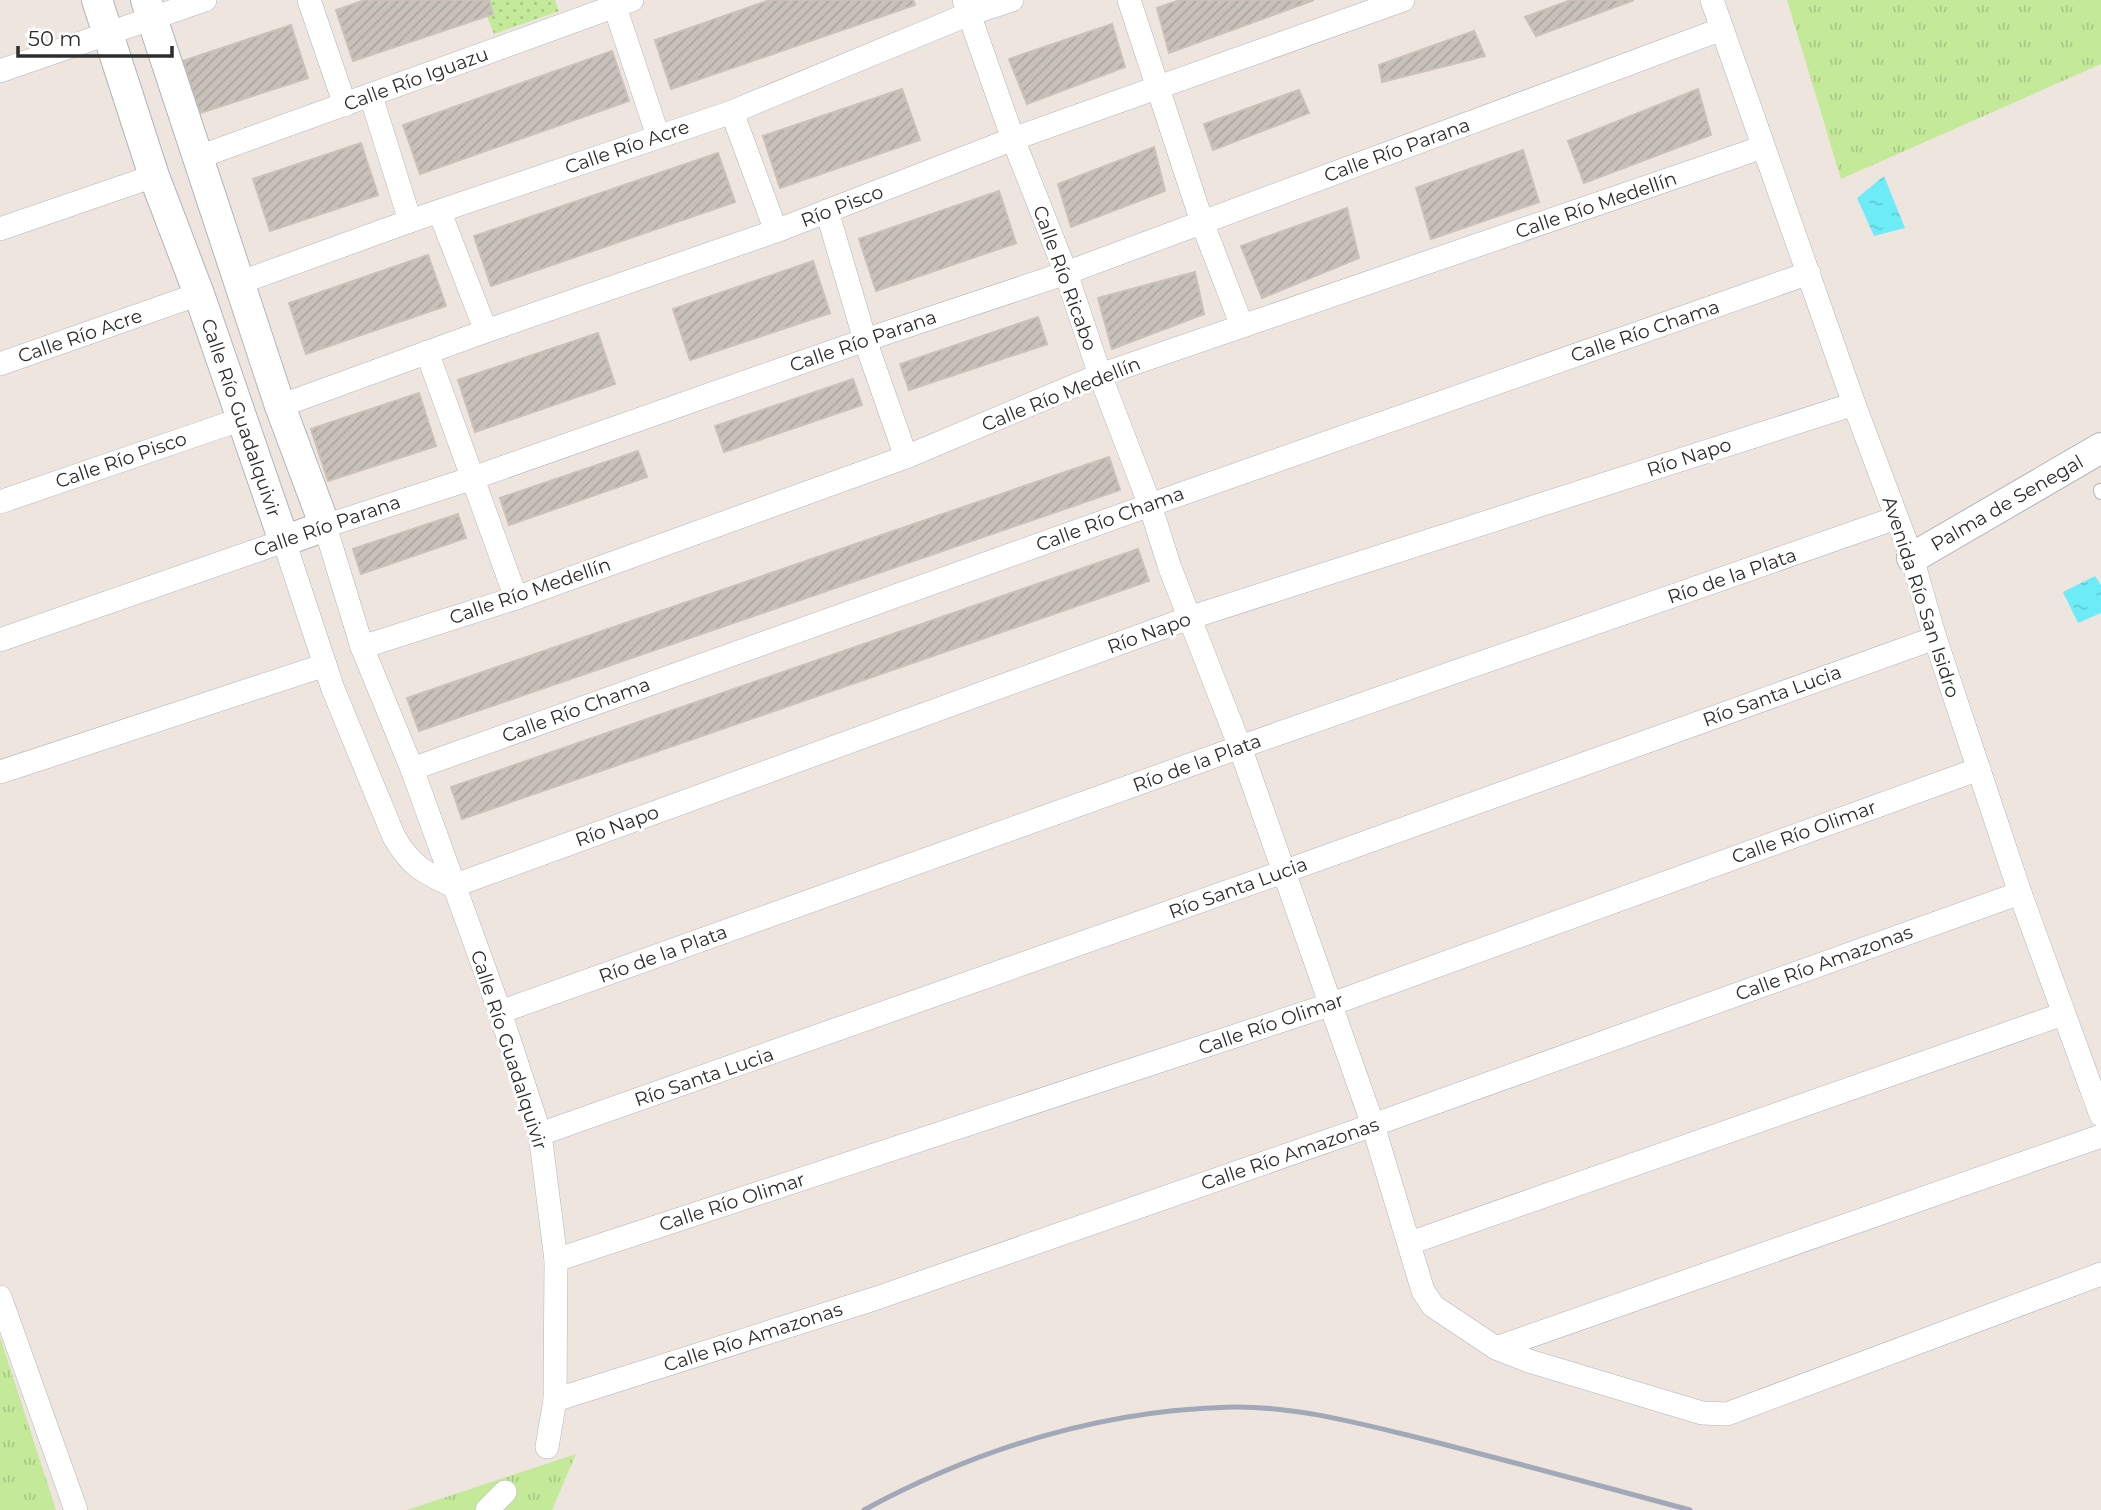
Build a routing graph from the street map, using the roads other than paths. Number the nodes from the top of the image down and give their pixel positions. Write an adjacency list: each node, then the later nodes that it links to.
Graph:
1 (97, 0): 12 (street, Calle Río Guadalquivir)
2 (205, 0): 10 (street)
3 (309, 0): 16 (street)
4 (1012, 0): 9 (street, Calle Río Acre)
5 (1129, 0): 14 (street)
6 (1403, 0): 14 (street, Río Pisco)
7 (1712, 0): 11 (street, Avenida Río San Isidro)
8 (623, 3): 15 (street, Calle Río Iguazu); 18 (street)
9 (967, 7): 17 (street, Calle Río Acre); 19 (street, Calle Río Ricabo)
10 (148, 9): 12 (street); 21 (street, Calle Río Guadalquivir)
11 (1722, 29): 20 (street, Avenida Río San Isidro); 26 (street, Calle Río Parana)
12 (108, 34): 13 (street); 22 (street, Calle Río Guadalquivir)
13 (0, 71)
14 (1156, 88): 19 (street, Río Pisco); 26 (street)
15 (370, 96): 16 (street, Calle Río Iguazu); 25 (street)
16 (345, 105): 21 (street, Calle Río Iguazu)
17 (732, 111): 18 (street, Calle Río Acre); 28 (street)
18 (657, 136): 24 (street, Calle Río Acre)
19 (1013, 139): 23 (street, Río Pisco); 29 (street, Calle Río Ricabo)
20 (1763, 147): 30 (street, Avenida Río San Isidro); 33 (street, Calle Río Medellín)
21 (199, 157): 31 (street, Calle Río Guadalquivir)
22 (154, 176): 27 (street); 32 (street, Calle Río Guadalquivir)
23 (827, 211): 28 (street, Río Pisco); 35 (street)
24 (440, 213): 25 (street, Calle Río Acre); 34 (street)
25 (410, 221): 31 (street, Calle Río Acre)
26 (1202, 222): 29 (street, Calle Río Parana); 33 (street)
27 (0, 229)
28 (776, 231): 34 (street, Río Pisco)
29 (1066, 273): 35 (street, Calle Río Parana); 38 (street, Calle Río Ricabo)
30 (1809, 273): 39 (street, Avenida Río San Isidro); 46 (street, Calle Río Chama)
31 (239, 283): 40 (street, Calle Río Guadalquivir)
32 (199, 294): 37 (street, Calle Río Acre); 41 (street, Calle Río Guadalquivir)
33 (1242, 326): 38 (street, Calle Río Medellín)
34 (486, 331): 36 (street, Río Pisco)
35 (865, 340): 43 (street); 44 (street, Calle Río Parana)
36 (427, 352): 40 (street, Río Pisco); 44 (street)
37 (0, 364)
38 (1100, 375): 43 (street, Calle Río Medellín); 46 (street, Calle Río Ricabo)
39 (1854, 404): 47 (street, Avenida Río San Isidro); 52 (street, Río Napo)
40 (280, 406): 48 (street, Calle Río Guadalquivir)
41 (243, 419): 45 (street, Calle Río Pisco); 49 (street, Calle Río Guadalquivir)
42 (2101, 448): 50 (street, Palma de Senegal)
43 (906, 457): 51 (street, Calle Río Medellín)
44 (473, 478): 48 (street, Calle Río Parana); 51 (street)
45 (0, 502)
46 (1150, 505): 52 (street, Calle Río Ricabo); 58 (street, Calle Río Chama)
47 (1896, 519): 50 (street, Avenida Río San Isidro); 57 (street, Río de la Plata)
48 (325, 526): 49 (street, Calle Río Parana); 55 (street, Calle Río Guadalquivir)
49 (284, 541): 54 (street, Calle Río Parana); 56 (street, Calle Río Guadalquivir)
50 (1912, 558): 53 (street, Avenida Río San Isidro)
51 (516, 598): 55 (street, Calle Río Medellín)
52 (1189, 618): 57 (street, Calle Río Ricabo); 62 (street, Río Napo)
53 (1935, 638): 59 (street, Avenida Río San Isidro); 61 (street, Río Santa Lucia)
54 (0, 640)
55 (362, 647): 58 (street, Calle Río Guadalquivir)
56 (325, 665): 60 (street); 62 (street, Calle Río Guadalquivir)
57 (1240, 747): 61 (street, Calle Río Ricabo); 65 (street, Río de la Plata)
58 (412, 769): 62 (street, Calle Río Guadalquivir)
59 (1979, 769): 63 (street, Avenida Río San Isidro); 64 (street, Calle Río Olimar)
60 (0, 772)
61 (1283, 872): 64 (street, Calle Río Ricabo); 69 (street, Río Santa Lucia)
62 (453, 886): 65 (street, Calle Río Guadalquivir)
63 (2020, 893): 66 (street, Avenida Río San Isidro); 68 (street, Calle Río Amazonas)
64 (1329, 1005): 68 (street, Calle Río Ricabo); 72 (street, Calle Río Olimar)
65 (500, 1012): 69 (street, Calle Río Guadalquivir)
66 (2063, 1014): 67 (street, Avenida Río San Isidro); 71 (street)
67 (2101, 1115)
68 (1373, 1125): 71 (street, Calle Río Ricabo); 76 (street, Calle Río Amazonas)
69 (540, 1135): 72 (street, Calle Río Guadalquivir)
70 (2101, 1136): 75 (street)
71 (1410, 1243): 75 (street, Calle Río Ricabo)
72 (556, 1260): 76 (street, Calle Río Guadalquivir)
73 (2101, 1274): 75 (street)
74 (0, 1297): 79 (street)
75 (1496, 1348)
76 (555, 1400): 77 (street, Calle Río Guadalquivir)
77 (547, 1447)
78 (505, 1492): 80 (street)
79 (76, 1510)
80 (487, 1510)

